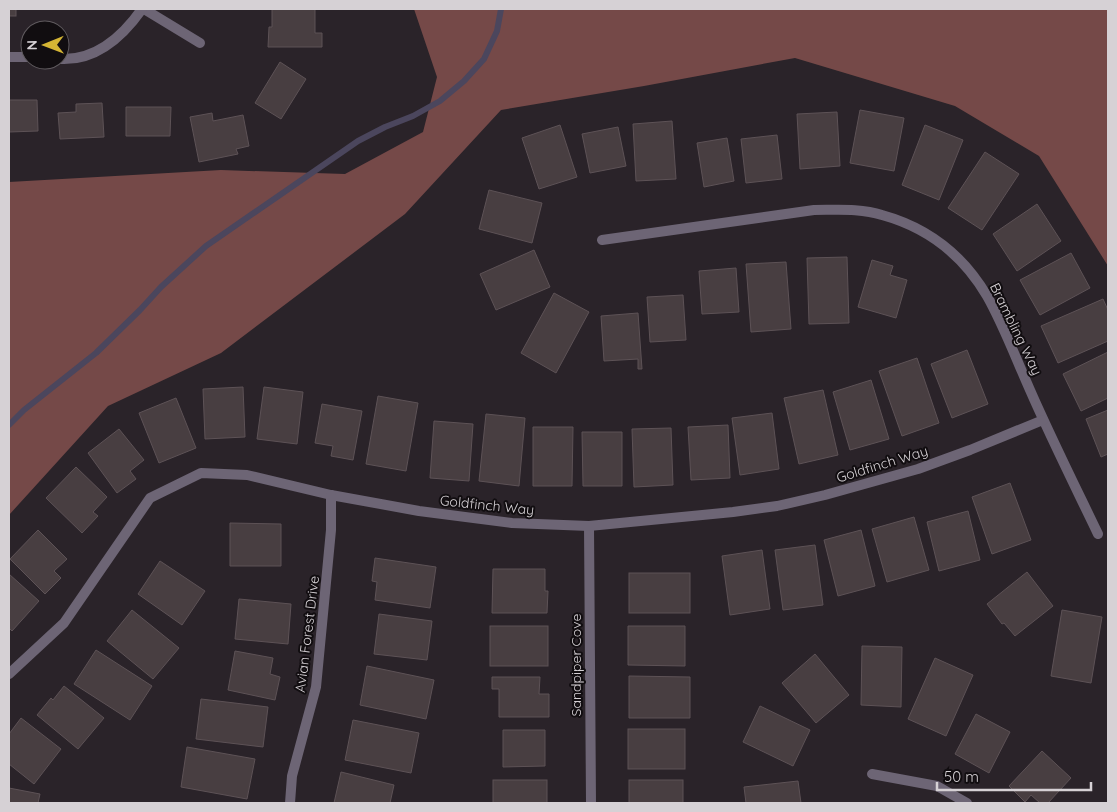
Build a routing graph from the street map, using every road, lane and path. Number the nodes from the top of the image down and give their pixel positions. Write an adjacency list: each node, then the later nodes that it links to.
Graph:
1 (143, 9): 2 (street); 3 (street)
2 (200, 43)
3 (70, 58)
4 (602, 240): 5 (street, Brambling Way)
5 (1043, 420): 7 (street, Goldfinch Way); 8 (street, Brambling Way)
6 (331, 495): 7 (street, Goldfinch Way); 9 (street, Goldfinch Way); 11 (street, Avian Forest Drive)
7 (589, 526): 12 (street, Sandpiper Cove)
8 (1098, 534)
9 (9, 674)
10 (872, 774): 13 (street)
11 (290, 803)
12 (591, 803)
13 (967, 803)

